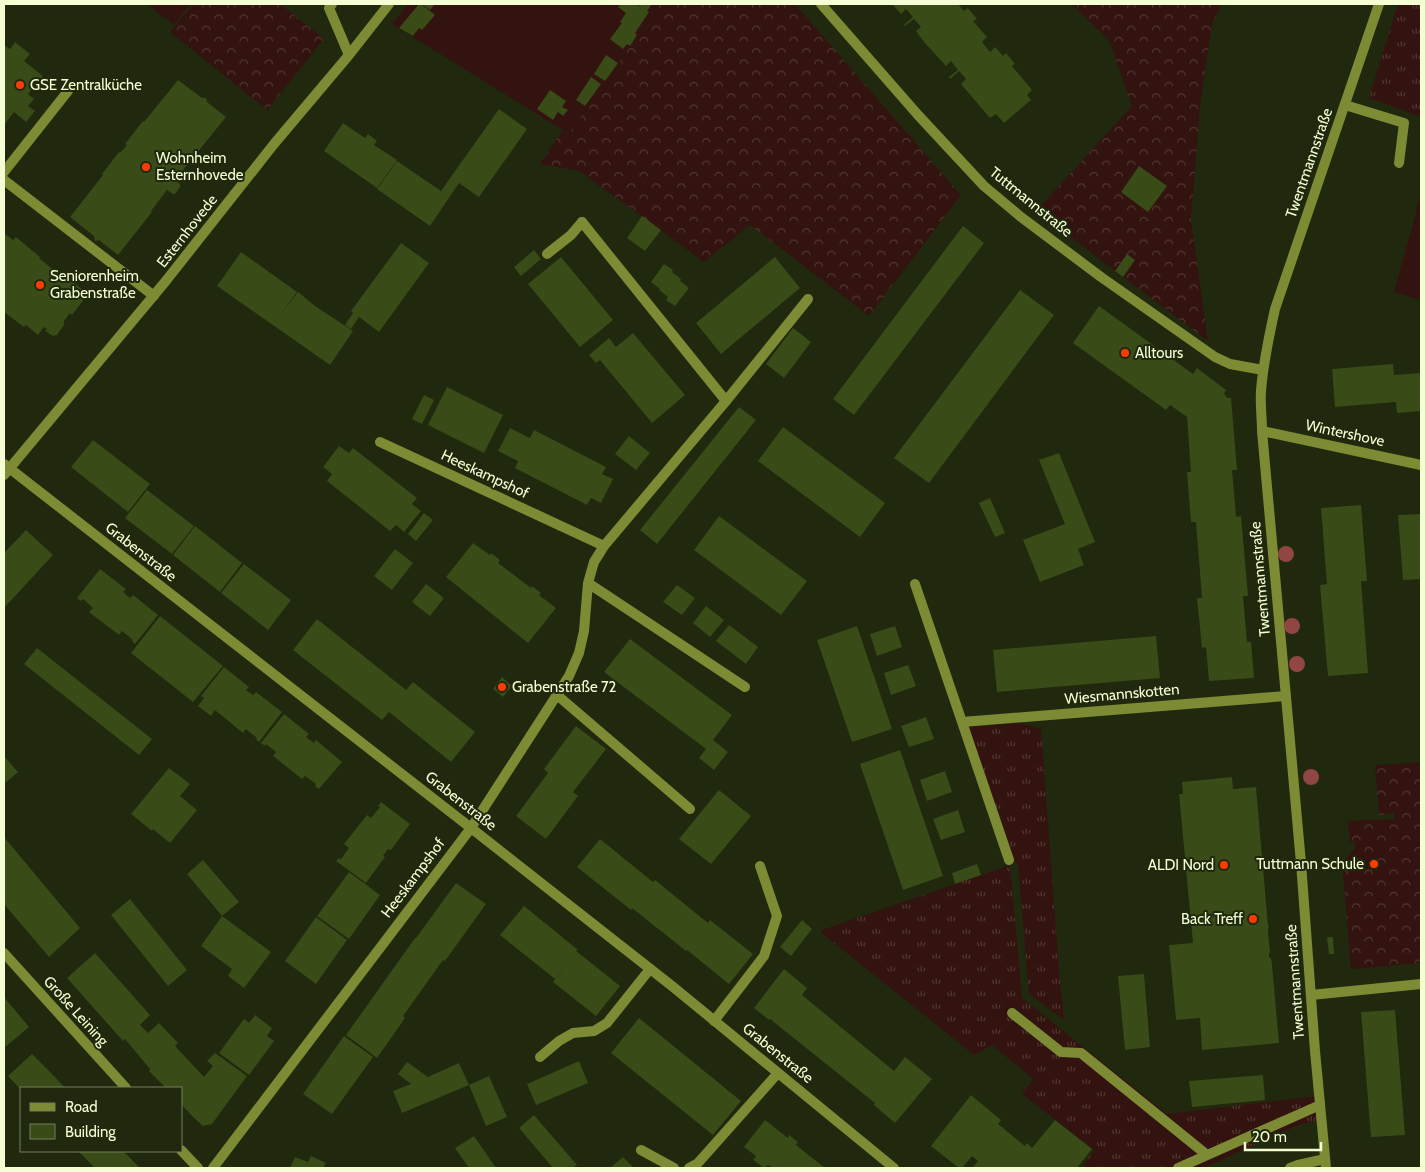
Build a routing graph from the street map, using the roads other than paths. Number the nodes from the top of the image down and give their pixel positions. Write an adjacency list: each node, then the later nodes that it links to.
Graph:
1 (332, 4): 5 (street)
2 (389, 4): 5 (street, Esternhovede)
3 (821, 4): 14 (street, Tuttmannstraße)
4 (1379, 4): 7 (street, Twentmannstraße)
5 (349, 55): 12 (street, Esternhovede)
6 (68, 91): 9 (street)
7 (1345, 105): 8 (street); 14 (street, Twentmannstraße)
8 (1398, 163)
9 (4, 172)
10 (4, 180): 12 (street)
11 (547, 254): 15 (street)
12 (154, 296): 19 (street, Esternhovede)
13 (808, 299): 15 (street, Heeskampshof)
14 (1263, 370): 16 (street, Twentmannstraße)
15 (726, 400): 20 (street, Heeskampshof)
16 (1262, 431): 18 (street, Wintershove); 25 (street, Twentmannstraße)
17 (380, 442): 20 (street, Heeskampshof)
18 (1421, 465)
19 (6, 469): 28 (street, Grabenstraße)
20 (604, 546): 21 (street, Heeskampshof)
21 (588, 582): 23 (street); 24 (street, Heeskampshof)
22 (914, 584): 26 (street)
23 (745, 687)
24 (557, 695): 27 (street); 28 (street, Heeskampshof)
25 (1286, 696): 26 (street, Wiesmannskotten); 34 (street, Twentmannstraße)
26 (962, 722): 29 (street)
27 (690, 809)
28 (471, 828): 32 (street, Grabenstraße); 46 (street, Heeskampshof)
29 (1009, 860)
30 (760, 866): 36 (street)
31 (4, 953): 39 (street, Große Leining)
32 (650, 970): 36 (street, Grabenstraße); 37 (street)
33 (1421, 984): 34 (street)
34 (1311, 995): 40 (street, Twentmannstraße)
35 (1012, 1014): 43 (street)
36 (714, 1021): 38 (street, Grabenstraße)
37 (540, 1057)
38 (778, 1073): 48 (street); 49 (street, Grabenstraße)
39 (125, 1087)
40 (1320, 1105): 43 (street); 44 (street, Twentmannstraße)
41 (641, 1150): 47 (street)
42 (182, 1151): 45 (street)
43 (1207, 1155): 50 (street)
44 (1325, 1163): 51 (street)
45 (198, 1168)
46 (213, 1168)
47 (674, 1168)
48 (690, 1168)
49 (894, 1168)
50 (1178, 1168)
51 (1290, 1168)

